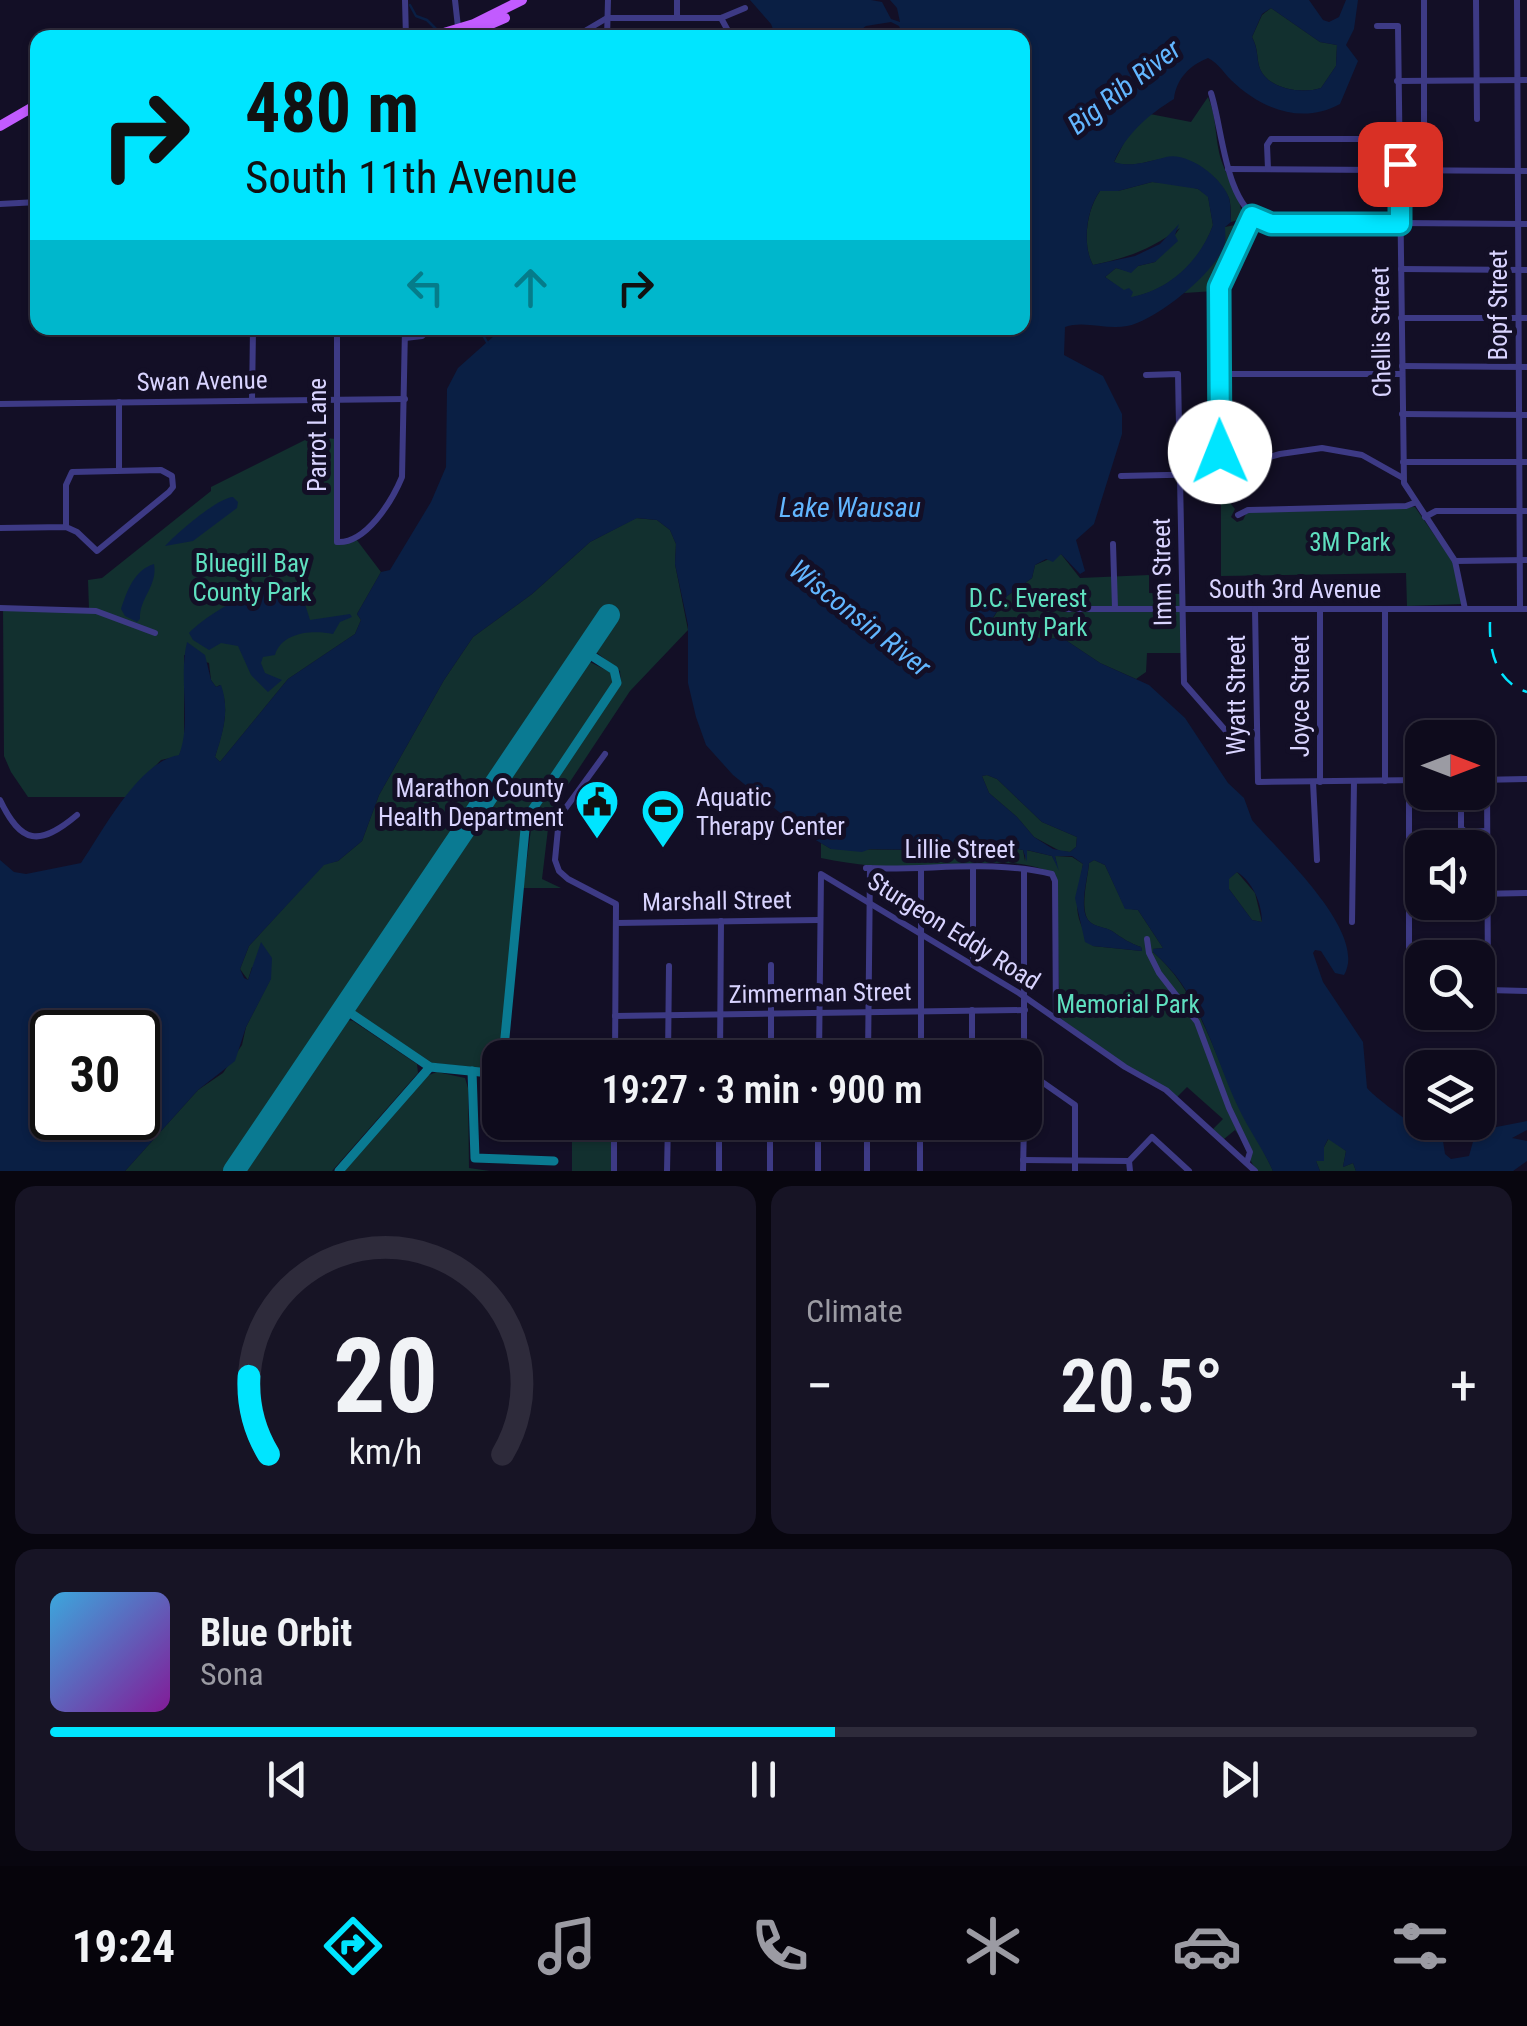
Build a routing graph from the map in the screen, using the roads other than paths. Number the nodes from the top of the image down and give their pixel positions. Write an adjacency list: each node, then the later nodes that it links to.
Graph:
1 (405, 0): 15 (street)
2 (454, 0): 16 (street)
3 (522, 0): 17 (main road)
4 (536, 0): 18 (main road)
5 (608, 0): 11 (street)
6 (677, 0): 12 (street)
7 (1424, 0): 28 (street)
8 (1476, 0): 24 (street)
9 (1517, 0): 22 (street, Bopf Street)
10 (745, 8): 13 (street)
11 (607, 18): 12 (street); 19 (street); 20 (street)
12 (677, 18): 13 (street)
13 (721, 18): 21 (street)
14 (1377, 26): 27 (street, Chellis Street)
15 (406, 30)
16 (457, 30)
17 (466, 30)
18 (475, 30)
19 (587, 30)
20 (607, 30)
21 (728, 30)
22 (1517, 33): 23 (street); 25 (street, Bopf Street)
23 (1527, 33)
24 (1476, 80): 25 (street); 28 (street); 31 (street)
25 (1518, 80): 26 (street); 32 (street, Bopf Street)
26 (1527, 80)
27 (1397, 81): 28 (street); 34 (street, Chellis Street)
28 (1424, 81): 38 (street)
29 (1212, 94): 36 (street)
30 (30, 112): 33 (main road)
31 (1476, 119)
32 (1522, 125): 39 (street, Bopf Street)
33 (0, 129)
34 (1398, 139): 35 (street); 37 (street, Chellis Street)
35 (1268, 168): 36 (street); 37 (street)
36 (1228, 169): 42 (street)
37 (1400, 170): 38 (street); 43 (street, Chellis Street)
38 (1424, 170): 39 (street)
39 (1522, 171): 44 (street, Bopf Street)
40 (30, 202): 41 (street)
41 (0, 204)
42 (1252, 216): 43 (street); 55 (street)
43 (1400, 224): 44 (street); 45 (street, Chellis Street)
44 (1522, 224): 46 (street, Bopf Street)
45 (1400, 270): 46 (street); 47 (street, Chellis Street)
46 (1522, 270): 48 (street, Bopf Street)
47 (1401, 318): 48 (street); 54 (street, Chellis Street)
48 (1523, 318): 53 (street, Bopf Street)
49 (252, 335): 59 (street)
50 (338, 335): 57 (street, Parrot Lane)
51 (423, 335): 52 (street)
52 (405, 338): 58 (street)
53 (1523, 366): 54 (street); 63 (street, Bopf Street)
54 (1402, 370): 55 (street); 62 (street, Chellis Street)
55 (1219, 374): 67 (street)
56 (1146, 375): 68 (street, Imm Street)
57 (338, 399): 58 (street, Swan Avenue); 58 (street, Parrot Lane); 59 (street, Swan Avenue)
58 (405, 399)
59 (252, 400): 60 (street, Swan Avenue)
60 (119, 402): 61 (street, Swan Avenue); 66 (street)
61 (0, 404)
62 (1402, 414): 63 (street); 64 (street, Chellis Street)
63 (1523, 415): 65 (street, Bopf Street)
64 (1403, 462): 65 (street); 70 (street, Chellis Street)
65 (1523, 462): 72 (street, Bopf Street)
66 (120, 470): 75 (street); 75 (street)
67 (1221, 471): 68 (street); 70 (street)
68 (1180, 475): 69 (street); 83 (street, Imm Street)
69 (1121, 476)
70 (1403, 478): 71 (street)
71 (1415, 502): 73 (street); 74 (street)
72 (1523, 511): 74 (street); 78 (street, Bopf Street)
73 (1238, 515)
74 (1426, 517): 79 (street)
75 (66, 527): 76 (street)
76 (0, 528)
77 (1113, 544): 81 (street)
78 (1523, 560): 79 (street); 88 (street, Bopf Street)
79 (1455, 561): 87 (street)
80 (0, 608): 89 (street)
81 (1114, 608): 82 (street, South 3rd Avenue); 83 (street, South 3rd Avenue)
82 (1064, 609)
83 (1182, 609): 84 (street, South 3rd Avenue); 90 (street, Imm Street)
84 (1255, 609): 85 (street, South 3rd Avenue); 90 (street, Wyatt Street)
85 (1320, 609): 86 (street, South 3rd Avenue); 97 (street, Joyce Street)
86 (1384, 609): 87 (street, South 3rd Avenue); 96 (street)
87 (1465, 609): 88 (street, South 3rd Avenue)
88 (1524, 609)
89 (155, 633)
90 (1256, 732): 97 (street, Wyatt Street)
91 (604, 754): 113 (street)
92 (1527, 779): 94 (street)
93 (1405, 780): 96 (street)
94 (1495, 780)
95 (1354, 781): 96 (street); 97 (street); 114 (street)
96 (1385, 781)
97 (1317, 782): 103 (street, Joyce Street)
98 (0, 800): 101 (street)
99 (1411, 810): 117 (street)
100 (1461, 810): 102 (street)
101 (77, 815)
102 (1474, 830)
103 (1317, 860)
104 (973, 866): 105 (street, Lillie Street); 106 (street, Lillie Street); 119 (street)
105 (922, 869): 109 (street, Lillie Street); 115 (street)
106 (1024, 869): 122 (street); 132 (street, Lillie Street)
107 (1527, 893): 108 (street)
108 (1495, 894)
109 (870, 902): 110 (street, Sturgeon Eddy Road); 115 (street, Sturgeon Eddy Road); 125 (street)
110 (819, 920): 112 (street, Marshall Street); 127 (street)
111 (1488, 920): 121 (street)
112 (721, 921): 113 (street, Marshall Street); 128 (street)
113 (616, 922): 131 (street)
114 (1352, 922)
115 (922, 934): 119 (street, Sturgeon Eddy Road); 126 (street)
116 (1146, 939): 154 (street)
117 (1411, 940)
118 (771, 964): 129 (street)
119 (973, 965): 122 (street, Sturgeon Eddy Road)
120 (669, 966): 130 (street)
121 (1527, 991)
122 (1024, 996): 124 (street); 132 (street, Sturgeon Eddy Road)
123 (972, 1010): 124 (street, Zimmerman Street); 126 (street, Zimmerman Street); 140 (street)
124 (1024, 1010): 141 (street)
125 (868, 1011): 126 (street, Zimmerman Street); 127 (street, Zimmerman Street); 138 (street)
126 (921, 1011): 139 (street)
127 (819, 1013): 129 (street, Zimmerman Street); 137 (street)
128 (720, 1014): 129 (street, Zimmerman Street); 130 (street, Zimmerman Street); 135 (street)
129 (771, 1014): 136 (street)
130 (668, 1015): 131 (street, Zimmerman Street); 134 (street)
131 (616, 1016): 133 (street)
132 (1056, 1018): 154 (street, Sturgeon Eddy Road)
133 (616, 1040)
134 (668, 1040)
135 (720, 1040)
136 (771, 1040)
137 (819, 1040)
138 (868, 1040)
139 (921, 1040)
140 (972, 1040)
141 (1024, 1040)
142 (1042, 1082): 152 (street)
143 (614, 1140): 155 (street)
144 (668, 1140): 156 (street)
145 (719, 1140): 157 (street)
146 (770, 1140): 158 (street)
147 (818, 1140): 159 (street)
148 (867, 1140): 160 (street)
149 (920, 1140): 161 (street)
150 (1024, 1140): 151 (street)
151 (1024, 1160): 152 (street); 162 (street)
152 (1075, 1160): 153 (street); 163 (street)
153 (1129, 1161): 164 (street); 165 (street)
154 (1247, 1162): 166 (street, Sturgeon Eddy Road)
155 (614, 1171)
156 (667, 1171)
157 (719, 1171)
158 (770, 1171)
159 (818, 1171)
160 (867, 1171)
161 (920, 1171)
162 (1023, 1171)
163 (1075, 1171)
164 (1130, 1171)
165 (1189, 1171)
166 (1255, 1171)

